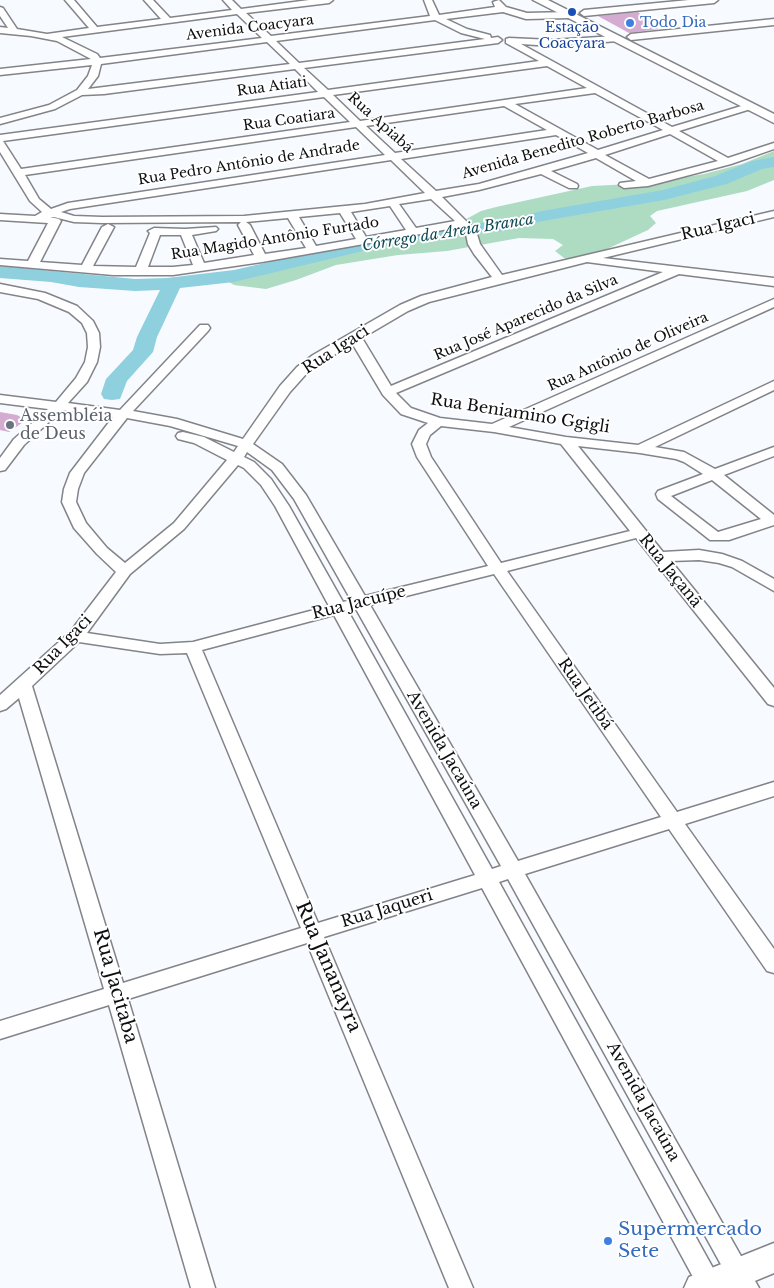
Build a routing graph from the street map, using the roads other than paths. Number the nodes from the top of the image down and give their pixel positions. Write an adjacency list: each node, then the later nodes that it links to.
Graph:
1 (69, 0): 18 (street)
2 (148, 0): 16 (street)
3 (228, 0): 12 (street, Rua Apiabá)
4 (329, 0): 9 (street)
5 (428, 0): 15 (street)
6 (539, 0): 14 (main road)
7 (556, 0): 13 (main road)
8 (714, 0): 13 (street)
9 (306, 1): 12 (street)
10 (499, 5): 14 (street); 15 (street, Avenida Coacyara)
11 (0, 10): 20 (street)
12 (239, 11): 16 (street); 22 (street, Rua Apiabá)
13 (584, 13): 23 (main road)
14 (569, 14): 25 (main road)
15 (435, 15): 22 (street, Avenida Coacyara); 24 (street)
16 (167, 20): 18 (street)
17 (774, 22): 23 (street)
18 (94, 29): 21 (street)
19 (0, 30): 20 (street)
20 (14, 30): 21 (street)
21 (48, 36): 27 (street)
22 (266, 37): 27 (street, Avenida Coacyara); 30 (street, Rua Apiabá)
23 (631, 37): 25 (main road); 39 (main road)
24 (476, 39): 26 (street, Rua Atiati); 30 (street, Rua Atiati)
25 (614, 39): 26 (street, Rua Atiati); 38 (main road)
26 (509, 41): 29 (street)
27 (95, 59): 28 (street, Avenida Coacyara); 31 (street, Avenida Coacyara); 35 (street)
28 (0, 61)
29 (548, 63): 34 (street); 36 (street, Rua Atiati)
30 (296, 66): 35 (street, Rua Atiati); 36 (street, Rua Apiabá)
31 (24, 71): 32 (street, Avenida Coacyara); 33 (street)
32 (0, 72)
33 (4, 83)
34 (594, 90): 37 (street, Rua Coatiara); 44 (street)
35 (80, 92): 41 (street)
36 (325, 94): 42 (street, Rua Apiabá); 45 (street, Rua Atiati)
37 (506, 103): 42 (street, Rua Coatiara); 43 (street)
38 (751, 106): 40 (main road); 44 (street, Avenida Benedito Roberto Barbosa)
39 (774, 109)
40 (774, 118)
41 (0, 121)
42 (358, 123): 49 (street, Rua Apiabá); 52 (street, Rua Coatiara)
43 (557, 132): 48 (street); 49 (street, Rua Pedro Antônio de Andrade)
44 (670, 132): 48 (street, Avenida Benedito Roberto Barbosa); 50 (street)
45 (0, 138)
46 (0, 143): 52 (street)
47 (774, 146): 50 (street)
48 (596, 154): 51 (street, Avenida Benedito Roberto Barbosa); 53 (street)
49 (394, 156): 56 (street, Rua Apiabá); 61 (street, Rua Pedro Antônio de Andrade)
50 (727, 162): 53 (street)
51 (542, 171): 55 (street); 56 (street, Avenida Benedito Roberto Barbosa)
52 (17, 173): 61 (street)
53 (648, 183): 54 (street)
54 (624, 185)
55 (573, 186)
56 (436, 196): 57 (street, Avenida Benedito Roberto Barbosa); 65 (street, Rua Apiabá)
57 (393, 203): 58 (street, Avenida Benedito Roberto Barbosa); 69 (street)
58 (344, 210): 60 (street, Avenida Benedito Roberto Barbosa); 70 (street)
59 (774, 214): 73 (street, Rua Igaci)
60 (292, 215): 62 (street, Avenida Benedito Roberto Barbosa); 71 (street)
61 (52, 217): 62 (street, Avenida Benedito Roberto Barbosa); 63 (street, Avenida Benedito Roberto Barbosa); 66 (street, Avenida Benedito Roberto Barbosa); 75 (street)
62 (274, 217): 64 (street, Avenida Benedito Roberto Barbosa)
63 (1, 220)
64 (244, 225): 68 (street, Avenida Benedito Roberto Barbosa); 72 (street)
65 (466, 226): 69 (street, Rua Magido Antônio Furtado); 80 (street, Rua Apiabá)
66 (108, 227): 67 (street, Avenida Benedito Roberto Barbosa); 77 (street)
67 (156, 231): 68 (street, Avenida Benedito Roberto Barbosa); 78 (street)
68 (185, 232): 76 (street)
69 (413, 232): 70 (street, Rua Magido Antônio Furtado)
70 (364, 241): 71 (street, Rua Magido Antônio Furtado)
71 (313, 250): 72 (street, Rua Magido Antônio Furtado)
72 (262, 259): 76 (street, Rua Magido Antônio Furtado)
73 (583, 259): 79 (street); 80 (street, Rua Igaci)
74 (0, 262): 75 (street, Rua Magido Antônio Furtado)
75 (32, 265): 77 (street, Rua Magido Antônio Furtado)
76 (200, 268): 78 (street, Rua Magido Antônio Furtado)
77 (86, 269): 78 (street, Rua Magido Antônio Furtado)
78 (142, 271)
79 (676, 271): 81 (street); 87 (street, Rua José Aparecido da Silva)
80 (499, 279): 85 (street, Rua Igaci)
81 (774, 282)
82 (0, 288): 90 (street)
83 (774, 303): 93 (street, Rua Antônio de Oliveira)
84 (204, 328): 91 (street)
85 (355, 337): 87 (street, Rua Beniamino Ggigli); 96 (street, Rua Igaci)
86 (774, 385): 95 (street)
87 (388, 392): 92 (street, Rua Beniamino Ggigli)
88 (0, 398): 90 (street, Avenida Jacaúna)
89 (0, 410): 90 (street, Avenida Jacaúna)
90 (54, 411): 91 (street, Avenida Jacaúna); 98 (street)
91 (120, 418): 96 (street, Avenida Jacaúna); 104 (street)
92 (438, 422): 93 (street, Rua Beniamino Ggigli); 103 (street, Rua Jetibá)
93 (494, 428): 94 (street, Rua Beniamino Ggigli)
94 (566, 441): 95 (street, Rua Beniamino Ggigli); 101 (street, Rua Jaçanã)
95 (640, 449): 99 (street, Rua Beniamino Ggigli)
96 (241, 450): 104 (street, Rua Igaci); 106 (street, Avenida Jacaúna); 107 (street, Avenida Jacaúna)
97 (774, 451): 99 (street)
98 (0, 467)
99 (713, 474): 100 (street); 100 (street)
100 (773, 521)
101 (639, 533): 102 (street, Rua Jaçanã); 103 (street, Rua Jacuípe)
102 (660, 557): 105 (street); 111 (street, Rua Jaçanã)
103 (497, 568): 106 (street, Rua Jacuípe); 114 (street, Rua Jetibá)
104 (125, 571): 108 (street, Rua Igaci)
105 (774, 586)
106 (359, 603): 107 (street, Rua Jacuípe); 115 (street, Avenida Jacaúna)
107 (338, 608): 109 (street, Rua Jacuípe); 116 (street, Avenida Jacaúna)
108 (76, 636): 109 (street, Rua Jacuípe); 110 (street, Rua Igaci)
109 (194, 647): 117 (street, Rua Jananayra)
110 (23, 685): 112 (street, Rua Igaci); 119 (street, Rua Jacitaba)
111 (774, 700)
112 (0, 705)
113 (774, 789): 114 (street, Rua Jaqueri)
114 (674, 821): 115 (street, Rua Jaqueri); 118 (street, Rua Jetibá)
115 (513, 870): 116 (street, Rua Jaqueri); 122 (street, Avenida Jacaúna)
116 (487, 878): 117 (street, Rua Jaqueri); 122 (street, Avenida Jacaúna)
117 (313, 932): 119 (street, Rua Jaqueri); 124 (street, Rua Jananayra)
118 (774, 965)
119 (117, 993): 120 (street, Rua Jaqueri); 123 (street, Rua Jacitaba)
120 (0, 1030)
121 (774, 1258): 122 (main road)
122 (721, 1284)
123 (203, 1288)
124 (461, 1288)

